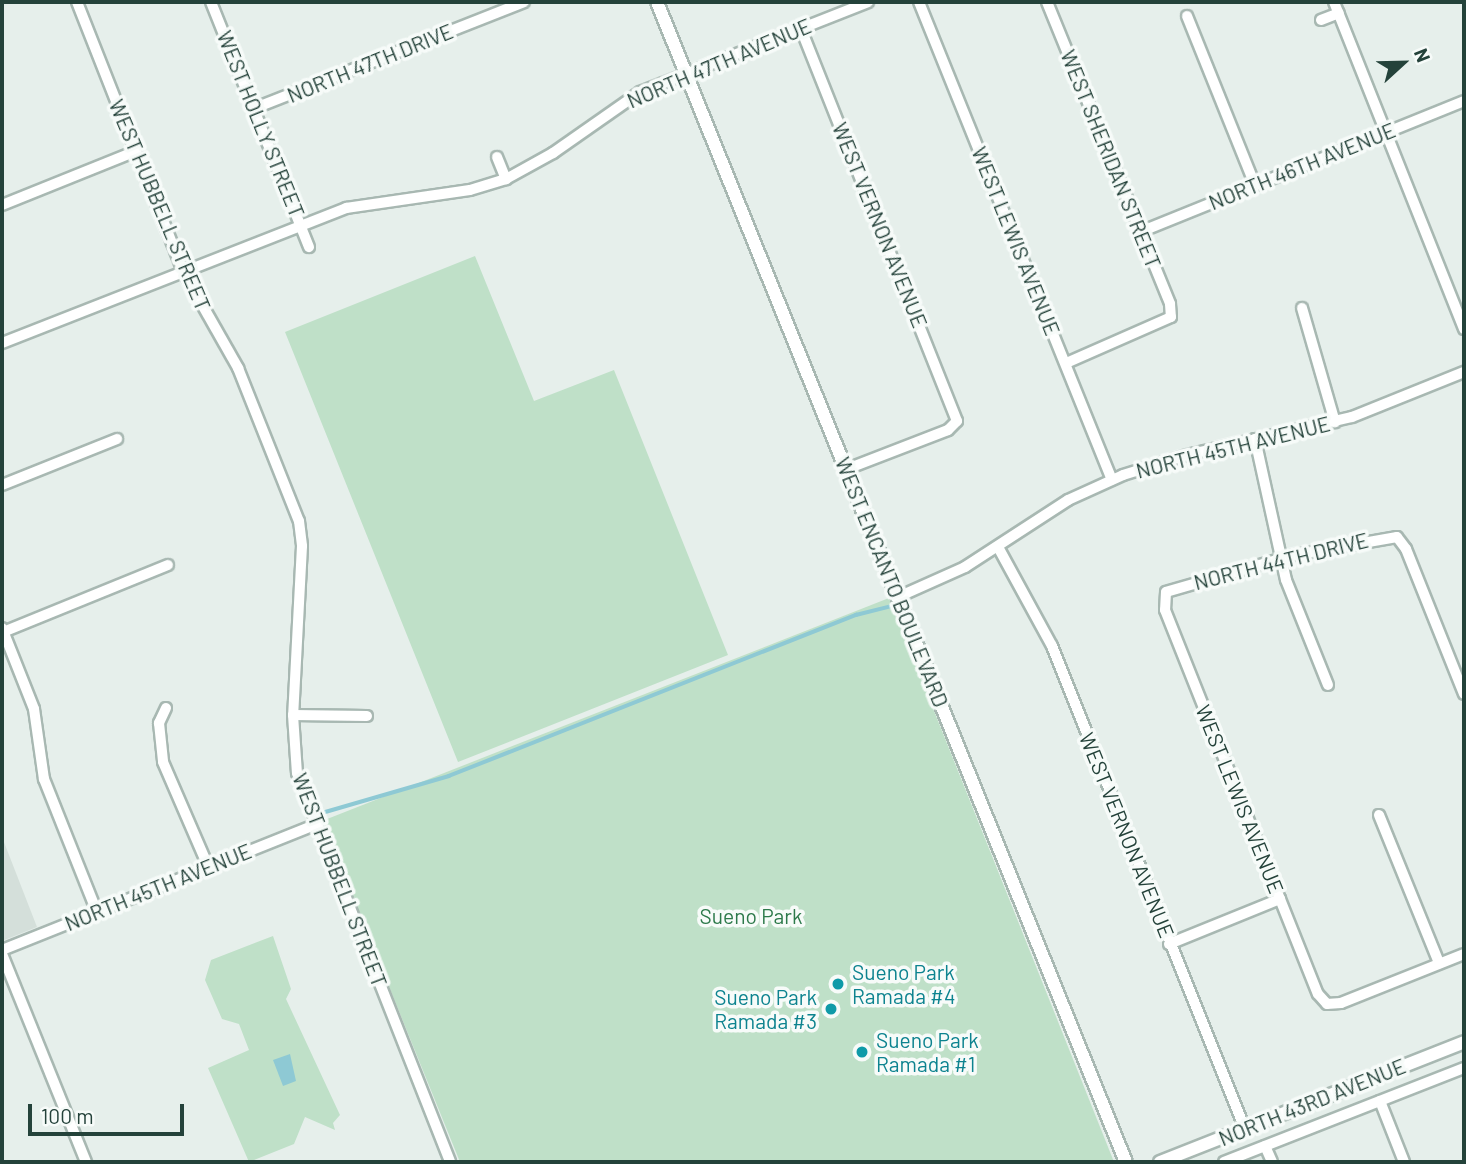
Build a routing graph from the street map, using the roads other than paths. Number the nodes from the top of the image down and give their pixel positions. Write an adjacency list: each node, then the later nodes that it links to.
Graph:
1 (77, 2): 17 (street, WEST HUBBELL STREET)
2 (211, 2): 15 (street, WEST HOLLY STREET)
3 (524, 2): 15 (street, NORTH 47TH DRIVE)
4 (657, 2): 13 (street, WEST ENCANTO BOULEVARD)
5 (868, 2): 12 (street, NORTH 47TH AVENUE)
6 (919, 2): 29 (street, WEST LEWIS AVENUE)
7 (1047, 2): 23 (street, WEST SHERIDAN STREET)
8 (1334, 2): 9 (street)
9 (1339, 13): 11 (street); 16 (street)
10 (1187, 16): 20 (street)
11 (1321, 20)
12 (801, 29): 13 (street, NORTH 47TH AVENUE); 34 (street, WEST VERNON AVENUE)
13 (686, 74): 19 (street, NORTH 47TH AVENUE); 34 (street, WEST ENCANTO BOULEVARD)
14 (1464, 101): 16 (street, NORTH 46TH AVENUE)
15 (255, 108): 22 (street, WEST HOLLY STREET)
16 (1387, 132): 20 (street, NORTH 46TH AVENUE); 27 (street)
17 (136, 151): 21 (street); 25 (street, WEST HUBBELL STREET)
18 (497, 157): 19 (street)
19 (506, 179): 22 (street, NORTH 47TH AVENUE)
20 (1255, 185): 23 (street, NORTH 46TH AVENUE)
21 (2, 205)
22 (302, 225): 24 (street, WEST HOLLY STREET); 25 (street, NORTH 47TH AVENUE)
23 (1140, 232): 29 (street, WEST SHERIDAN STREET)
24 (309, 247)
25 (183, 271): 28 (street, NORTH 47TH AVENUE); 46 (street, WEST HUBBELL STREET)
26 (1302, 308): 31 (street)
27 (1464, 329)
28 (2, 343)
29 (1066, 363): 35 (street, WEST LEWIS AVENUE)
30 (1464, 372): 31 (street, NORTH 45TH AVENUE)
31 (1335, 422): 33 (street, NORTH 45TH AVENUE)
32 (117, 439): 36 (street)
33 (1255, 439): 35 (street, NORTH 45TH AVENUE); 38 (street)
34 (847, 469): 41 (street, WEST ENCANTO BOULEVARD)
35 (1112, 480): 37 (street, NORTH 45TH AVENUE)
36 (2, 485)
37 (998, 547): 41 (street, NORTH 45TH AVENUE); 53 (street, WEST VERNON AVENUE)
38 (1281, 558): 40 (street, NORTH 44TH DRIVE); 43 (street); 44 (street, NORTH 44TH DRIVE)
39 (167, 565): 42 (street)
40 (1167, 592): 51 (street, WEST LEWIS AVENUE)
41 (898, 597): 64 (street, WEST ENCANTO BOULEVARD)
42 (3, 630): 52 (street)
43 (1328, 685)
44 (1464, 694)
45 (166, 708): 50 (street)
46 (293, 716): 47 (street); 49 (street, WEST HUBBELL STREET)
47 (367, 716)
48 (1379, 815): 56 (street)
49 (314, 825): 50 (street, NORTH 45TH AVENUE); 63 (street, WEST HUBBELL STREET)
50 (208, 866): 52 (street, NORTH 45TH AVENUE)
51 (1280, 900): 53 (street); 56 (street, WEST LEWIS AVENUE)
52 (97, 912): 54 (street, NORTH 45TH AVENUE)
53 (1170, 944): 60 (street, WEST VERNON AVENUE)
54 (2, 952): 62 (street)
55 (1464, 954): 56 (street)
56 (1440, 963)
57 (1464, 1042): 60 (street, NORTH 43RD AVENUE)
58 (1464, 1068): 59 (street, NORTH 43RD AVENUE)
59 (1380, 1101): 61 (street, NORTH 43RD AVENUE); 68 (street)
60 (1245, 1129): 65 (street, NORTH 43RD AVENUE)
61 (1265, 1146): 66 (street, NORTH 43RD AVENUE); 67 (street)
62 (86, 1162)
63 (450, 1162)
64 (1126, 1162)
65 (1160, 1162)
66 (1224, 1162)
67 (1272, 1162)
68 (1404, 1162)

